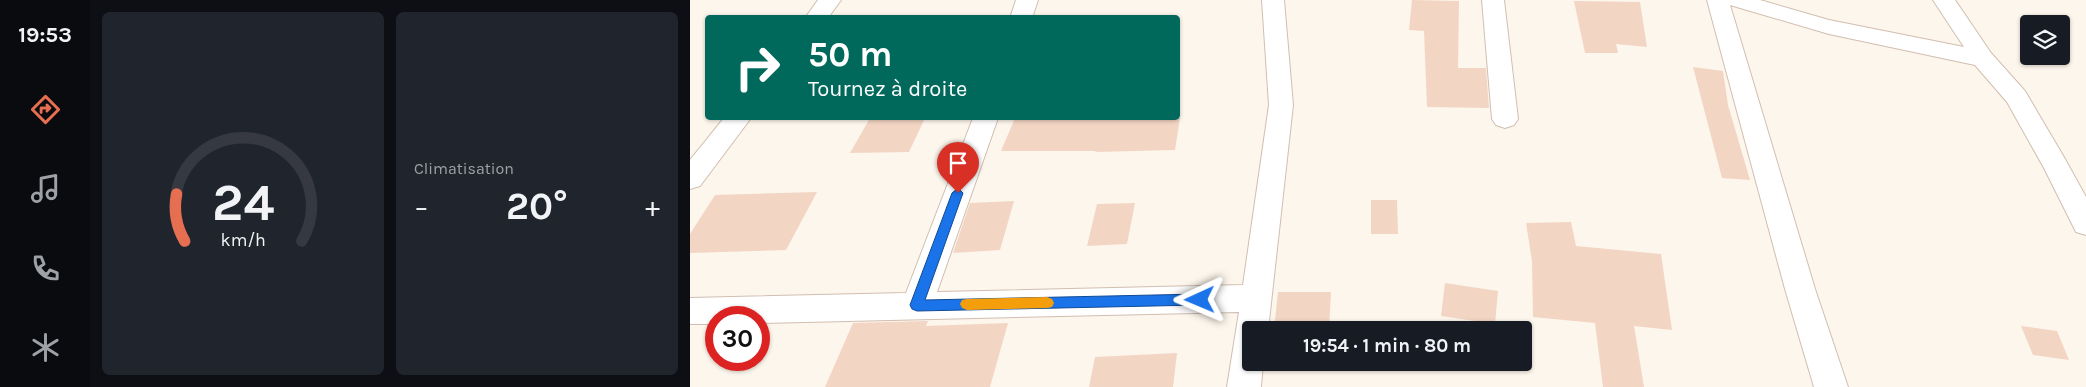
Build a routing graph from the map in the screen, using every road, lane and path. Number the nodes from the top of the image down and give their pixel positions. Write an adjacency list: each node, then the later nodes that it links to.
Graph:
1 (830, 0): 8 (street)
2 (1027, 0): 9 (street)
3 (1273, 0): 16 (street)
4 (1493, 0): 11 (street)
5 (1718, 0): 22 (street)
6 (1738, 0): 10 (street)
7 (1944, 0): 10 (street)
8 (818, 15)
9 (1022, 15)
10 (1983, 59): 15 (street)
11 (1505, 119)
12 (736, 120): 14 (street)
13 (984, 120): 17 (street)
14 (690, 179)
15 (2086, 224)
16 (1257, 298): 17 (street); 19 (street)
17 (917, 305): 18 (street)
18 (690, 311)
19 (1253, 321)
20 (1246, 371): 21 (street)
21 (1244, 387)
22 (1830, 387)

